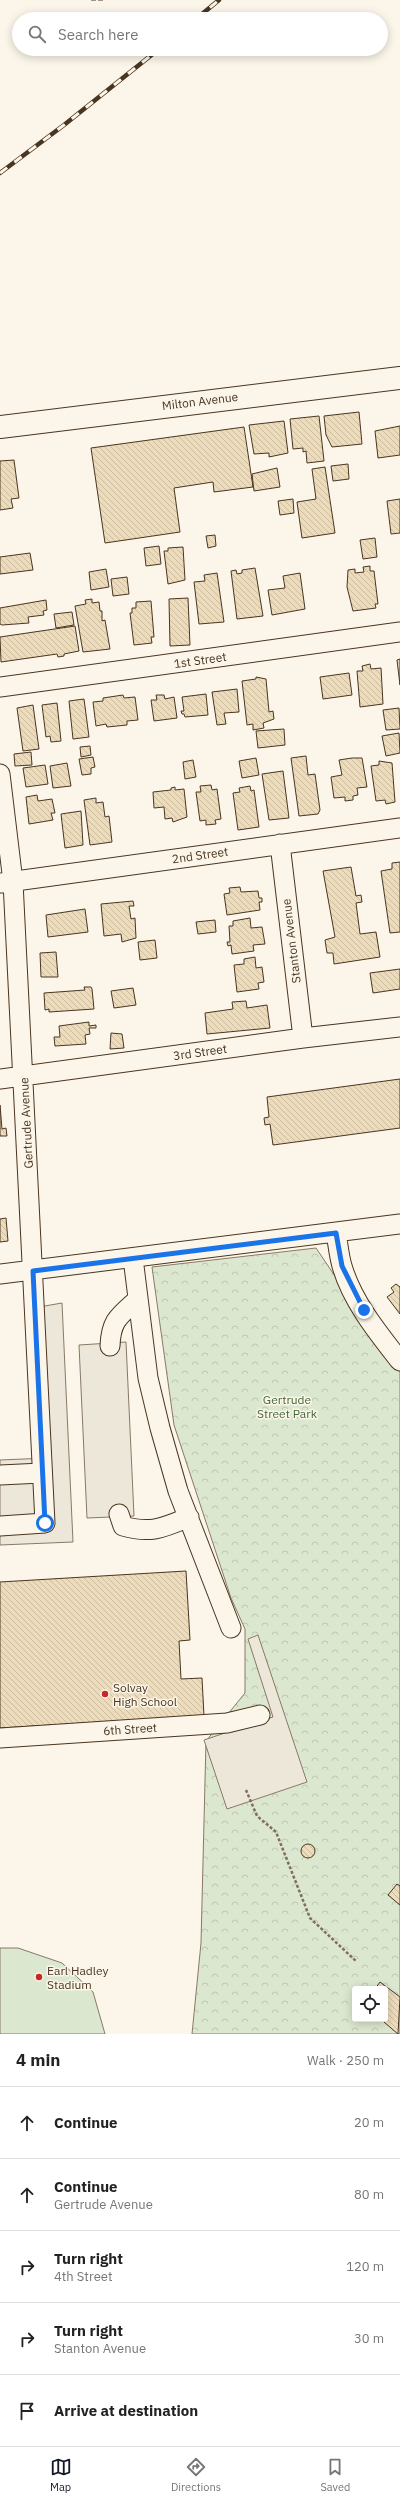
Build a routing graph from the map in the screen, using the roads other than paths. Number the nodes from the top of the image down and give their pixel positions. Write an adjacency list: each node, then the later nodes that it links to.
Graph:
1 (400, 378): 2 (main road, Milton Avenue)
2 (0, 427)
3 (400, 632): 4 (street, 1st Street)
4 (0, 687)
5 (0, 774): 8 (street, Gertrude Avenue)
6 (400, 828): 7 (street, 2nd Street)
7 (280, 844): 8 (street, 2nd Street); 10 (street, Stanton Avenue)
8 (6, 882): 11 (street, Gertrude Avenue)
9 (400, 1027): 10 (street, 3rd Street)
10 (303, 1038): 11 (street, 3rd Street)
11 (24, 1076): 12 (street, 3rd Street); 16 (street, Gertrude Avenue)
12 (0, 1079)
13 (400, 1224): 14 (street)
14 (336, 1233): 15 (street); 20 (street)
15 (133, 1258): 16 (street); 18 (street)
16 (33, 1271): 17 (street); 21 (street, Gertrude Avenue)
17 (0, 1274)
18 (138, 1299): 19 (street); 24 (street)
19 (110, 1346)
20 (400, 1361)
21 (42, 1473): 22 (street); 25 (street, Gertrude Avenue)
22 (0, 1475)
23 (119, 1514): 24 (street)
24 (188, 1517): 26 (street)
25 (0, 1526)
26 (231, 1628)
27 (260, 1715): 28 (street, 6th Street)
28 (0, 1738)

